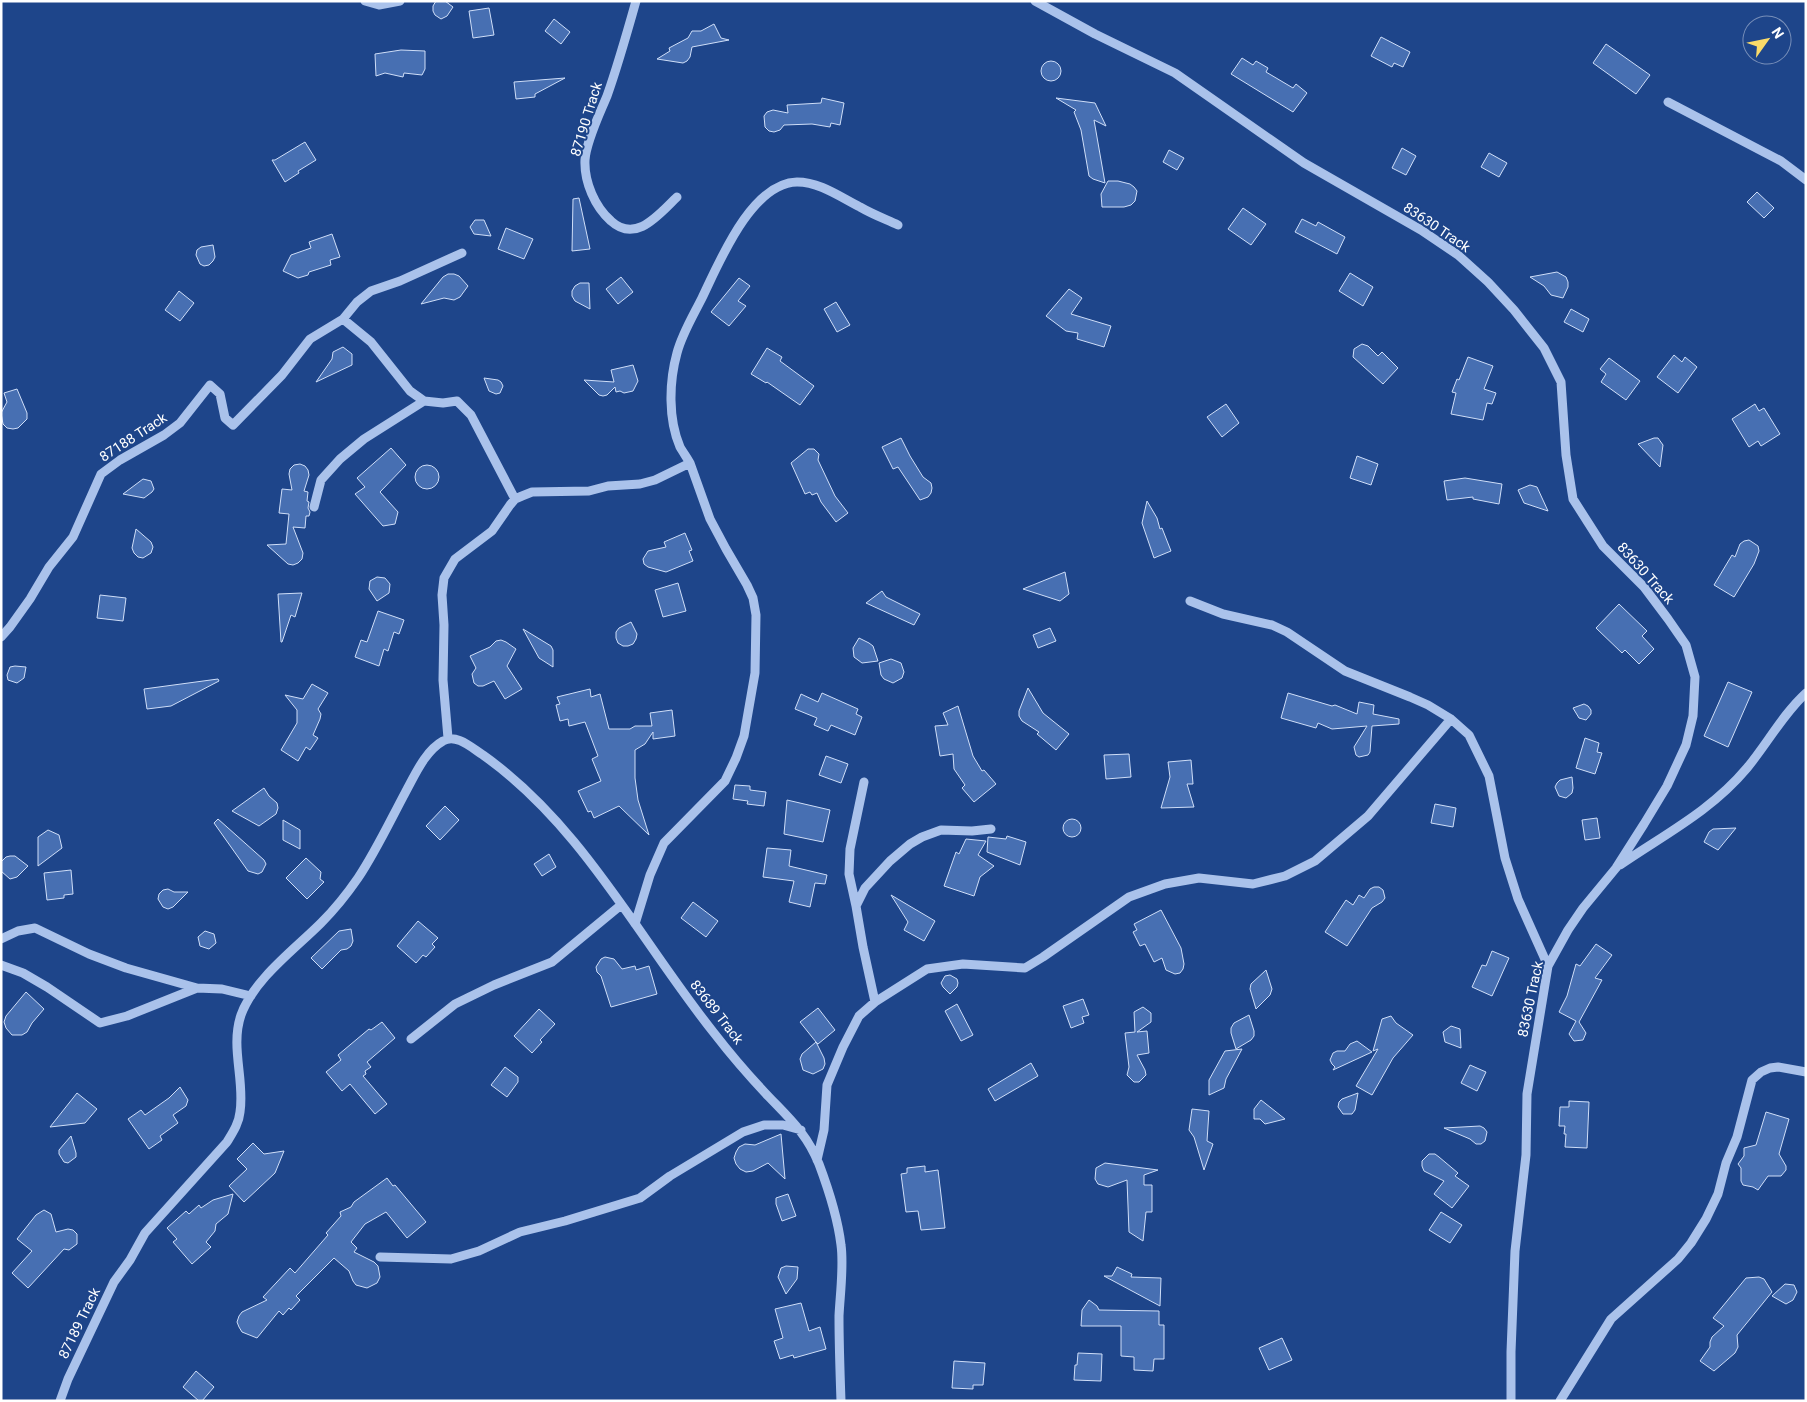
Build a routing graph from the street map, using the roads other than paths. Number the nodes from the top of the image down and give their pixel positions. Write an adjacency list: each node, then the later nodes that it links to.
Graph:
1 (365, 1): 2 (street)
2 (400, 1)
3 (636, 1): 7 (street, 87190 Track)
4 (1035, 1): 22 (street, 83630 Track)
5 (1668, 102): 6 (street)
6 (1806, 180)
7 (677, 198)
8 (898, 225): 12 (street)
9 (462, 253): 10 (street)
10 (343, 319): 11 (street); 16 (street, 87188 Track)
11 (424, 402): 13 (street); 14 (street)
12 (690, 463): 13 (street); 25 (street)
13 (516, 499): 19 (street)
14 (314, 507)
15 (1190, 601): 18 (street)
16 (1, 637)
17 (1806, 692): 22 (street)
18 (1452, 719): 28 (street); 31 (street)
19 (448, 738): 23 (street, 83689 Track); 30 (street, 87189 Track)
20 (864, 782): 24 (street)
21 (991, 829): 24 (street)
22 (1616, 868): 28 (street, 83630 Track)
23 (621, 905): 25 (street, 83689 Track); 32 (street)
24 (856, 906): 31 (street)
25 (635, 924): 34 (street, 83689 Track)
26 (1, 939): 29 (street)
27 (1, 965): 29 (street)
28 (1548, 966): 39 (street, 83630 Track)
29 (197, 988): 30 (street)
30 (251, 996): 37 (street, 87189 Track)
31 (875, 1002): 35 (street)
32 (411, 1038)
33 (1806, 1072): 40 (street)
34 (801, 1130): 35 (street, 83689 Track); 36 (street)
35 (817, 1160): 38 (street, 83689 Track)
36 (380, 1258)
37 (60, 1401)
38 (841, 1401)
39 (1511, 1401)
40 (1560, 1401)

